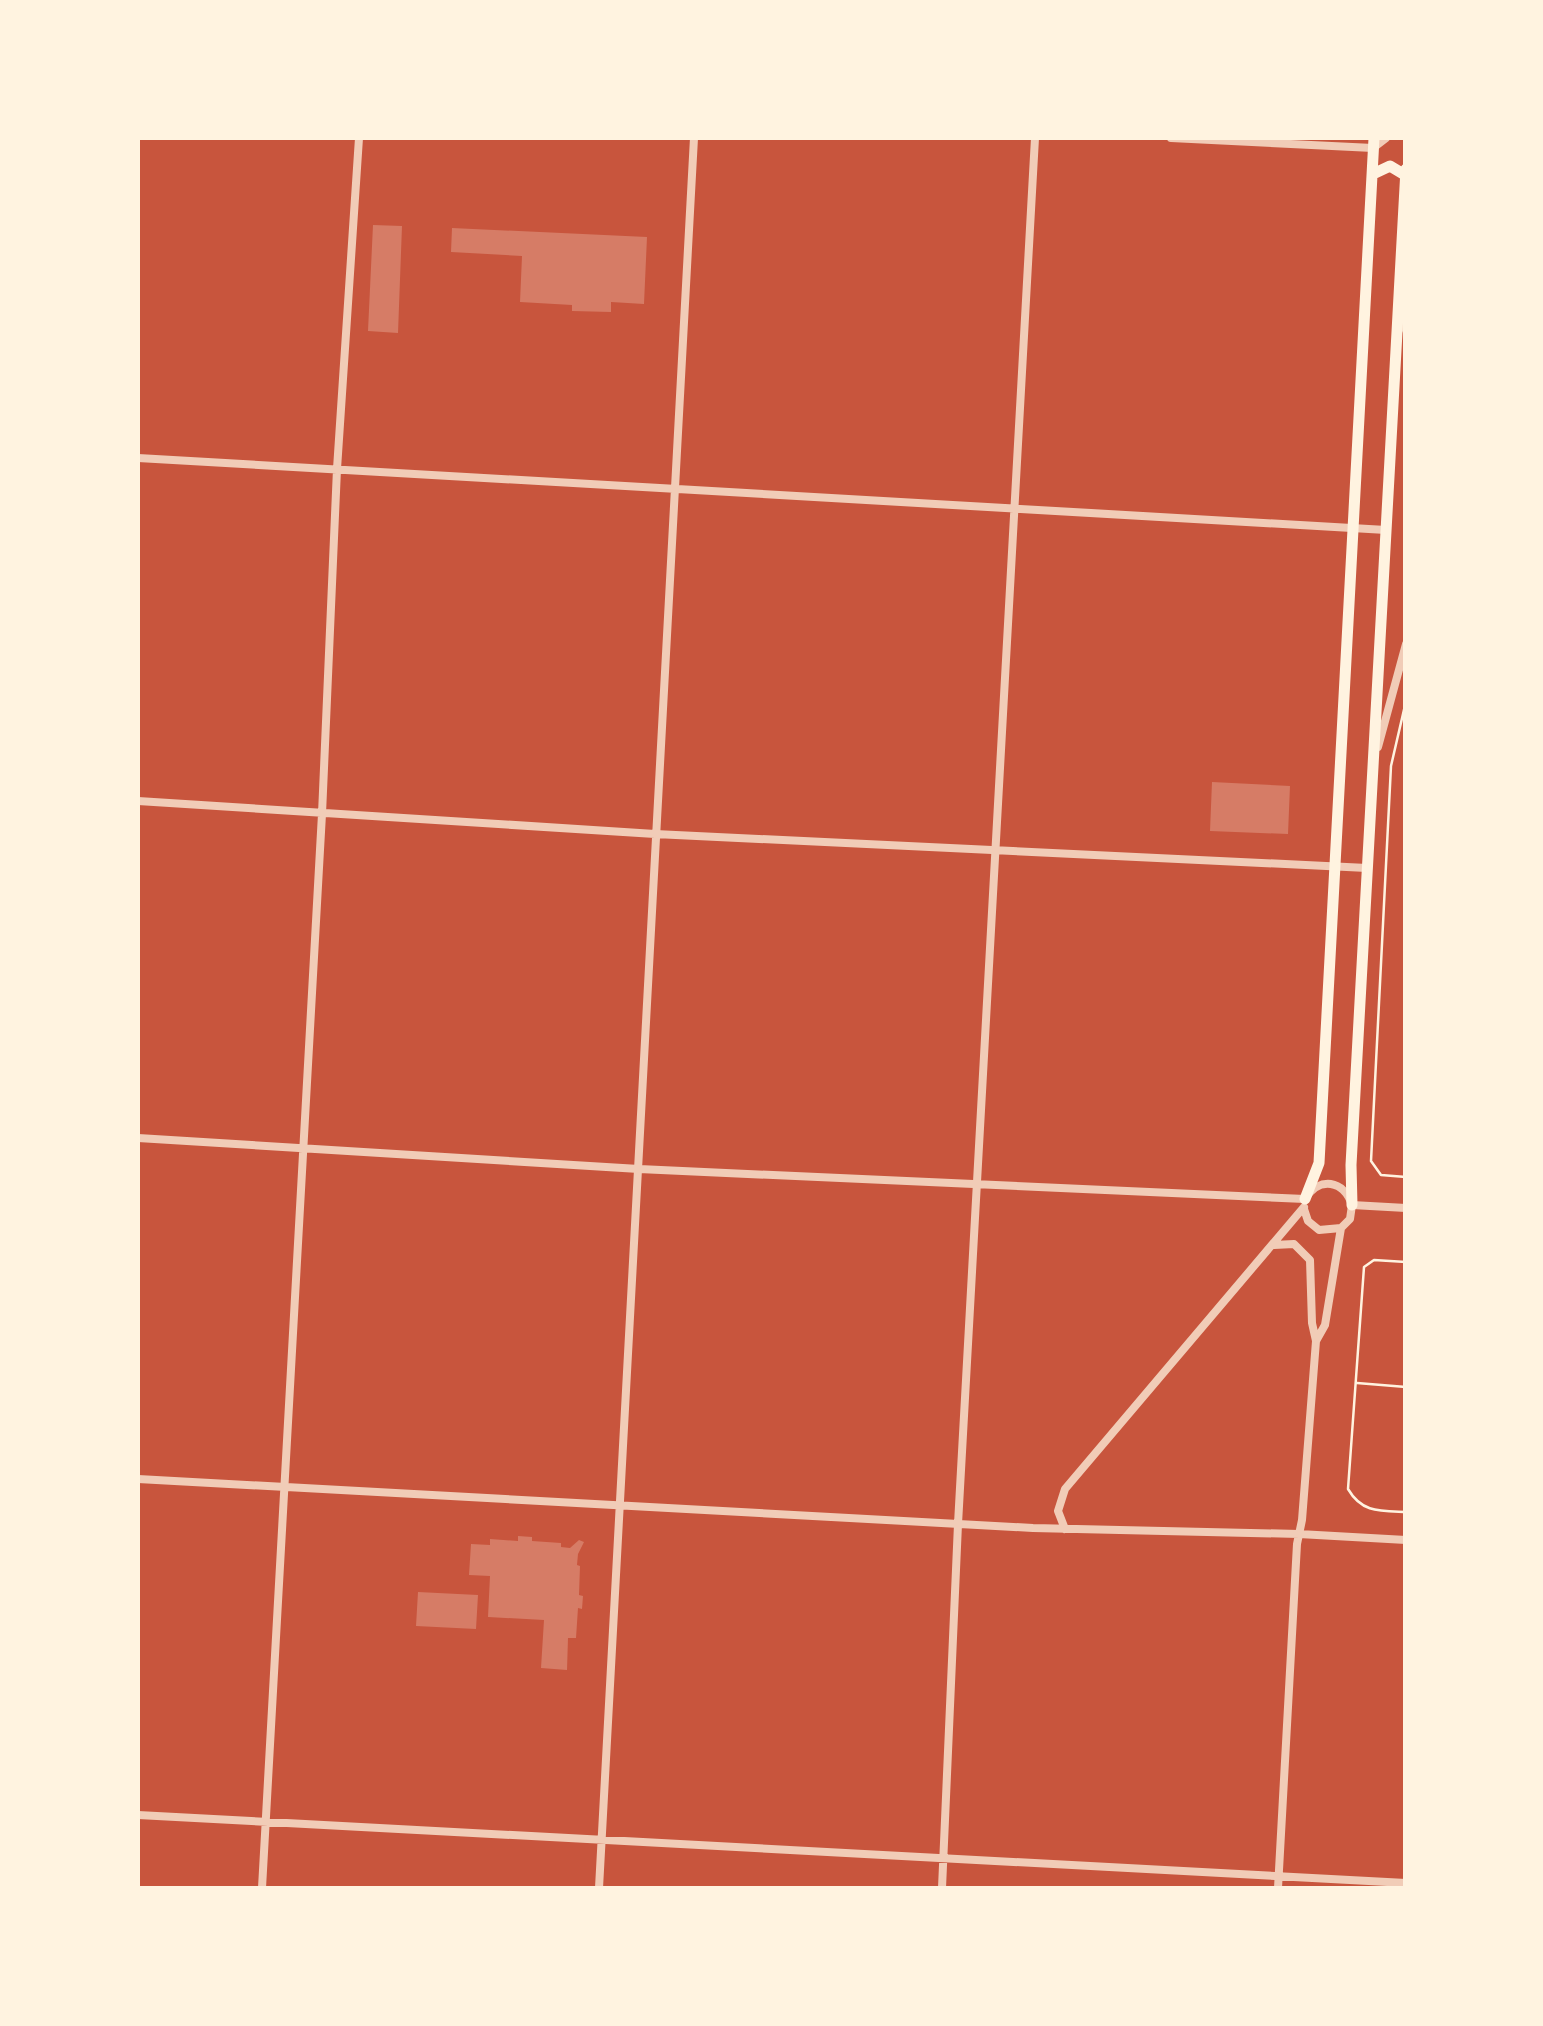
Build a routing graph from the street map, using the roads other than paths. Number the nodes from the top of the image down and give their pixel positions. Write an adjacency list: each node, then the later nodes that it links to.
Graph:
1 (358, 138): 12 (street)
2 (694, 138): 13 (street)
3 (1034, 138): 14 (street)
4 (1171, 138): 6 (street)
5 (1386, 138): 6 (street)
6 (1374, 143): 8 (main road)
7 (1405, 172): 8 (main road); 9 (main road)
8 (1373, 174): 15 (main road)
9 (1398, 297): 10 (street); 16 (main road)
10 (1406, 330)
11 (138, 458): 12 (street)
12 (336, 470): 13 (street); 20 (street)
13 (675, 488): 14 (street); 21 (street)
14 (1014, 508): 15 (street); 22 (street)
15 (1354, 528): 16 (street); 23 (main road)
16 (1386, 530): 18 (main road)
17 (1406, 644): 18 (street)
18 (1372, 770): 24 (main road)
19 (138, 801): 20 (street)
20 (322, 814): 21 (street); 26 (street)
21 (655, 834): 22 (street); 27 (street)
22 (996, 851): 23 (street); 28 (street)
23 (1336, 867): 24 (street); 29 (main road)
24 (1366, 868): 30 (main road)
25 (138, 1138): 26 (street)
26 (304, 1148): 27 (street); 36 (street)
27 (638, 1169): 28 (street); 37 (street)
28 (978, 1186): 29 (street); 38 (street)
29 (1304, 1203): 30 (street); 32 (street); 33 (street)
30 (1352, 1205): 31 (street); 32 (street)
31 (1406, 1208)
32 (1341, 1228): 34 (street)
33 (1274, 1245): 34 (street); 39 (street)
34 (1316, 1341): 40 (street)
35 (138, 1478): 36 (street)
36 (284, 1486): 37 (street); 43 (street)
37 (619, 1503): 38 (street); 44 (street)
38 (958, 1524): 39 (street); 45 (street)
39 (1065, 1529): 40 (street)
40 (1299, 1534): 41 (street); 46 (street)
41 (1406, 1540)
42 (138, 1815): 43 (street)
43 (267, 1822): 44 (street); 48 (street)
44 (602, 1842): 45 (street); 49 (street)
45 (944, 1859): 46 (street); 50 (street)
46 (1278, 1876): 47 (street); 51 (street)
47 (1406, 1883)
48 (262, 1888)
49 (599, 1888)
50 (942, 1888)
51 (1278, 1888)

